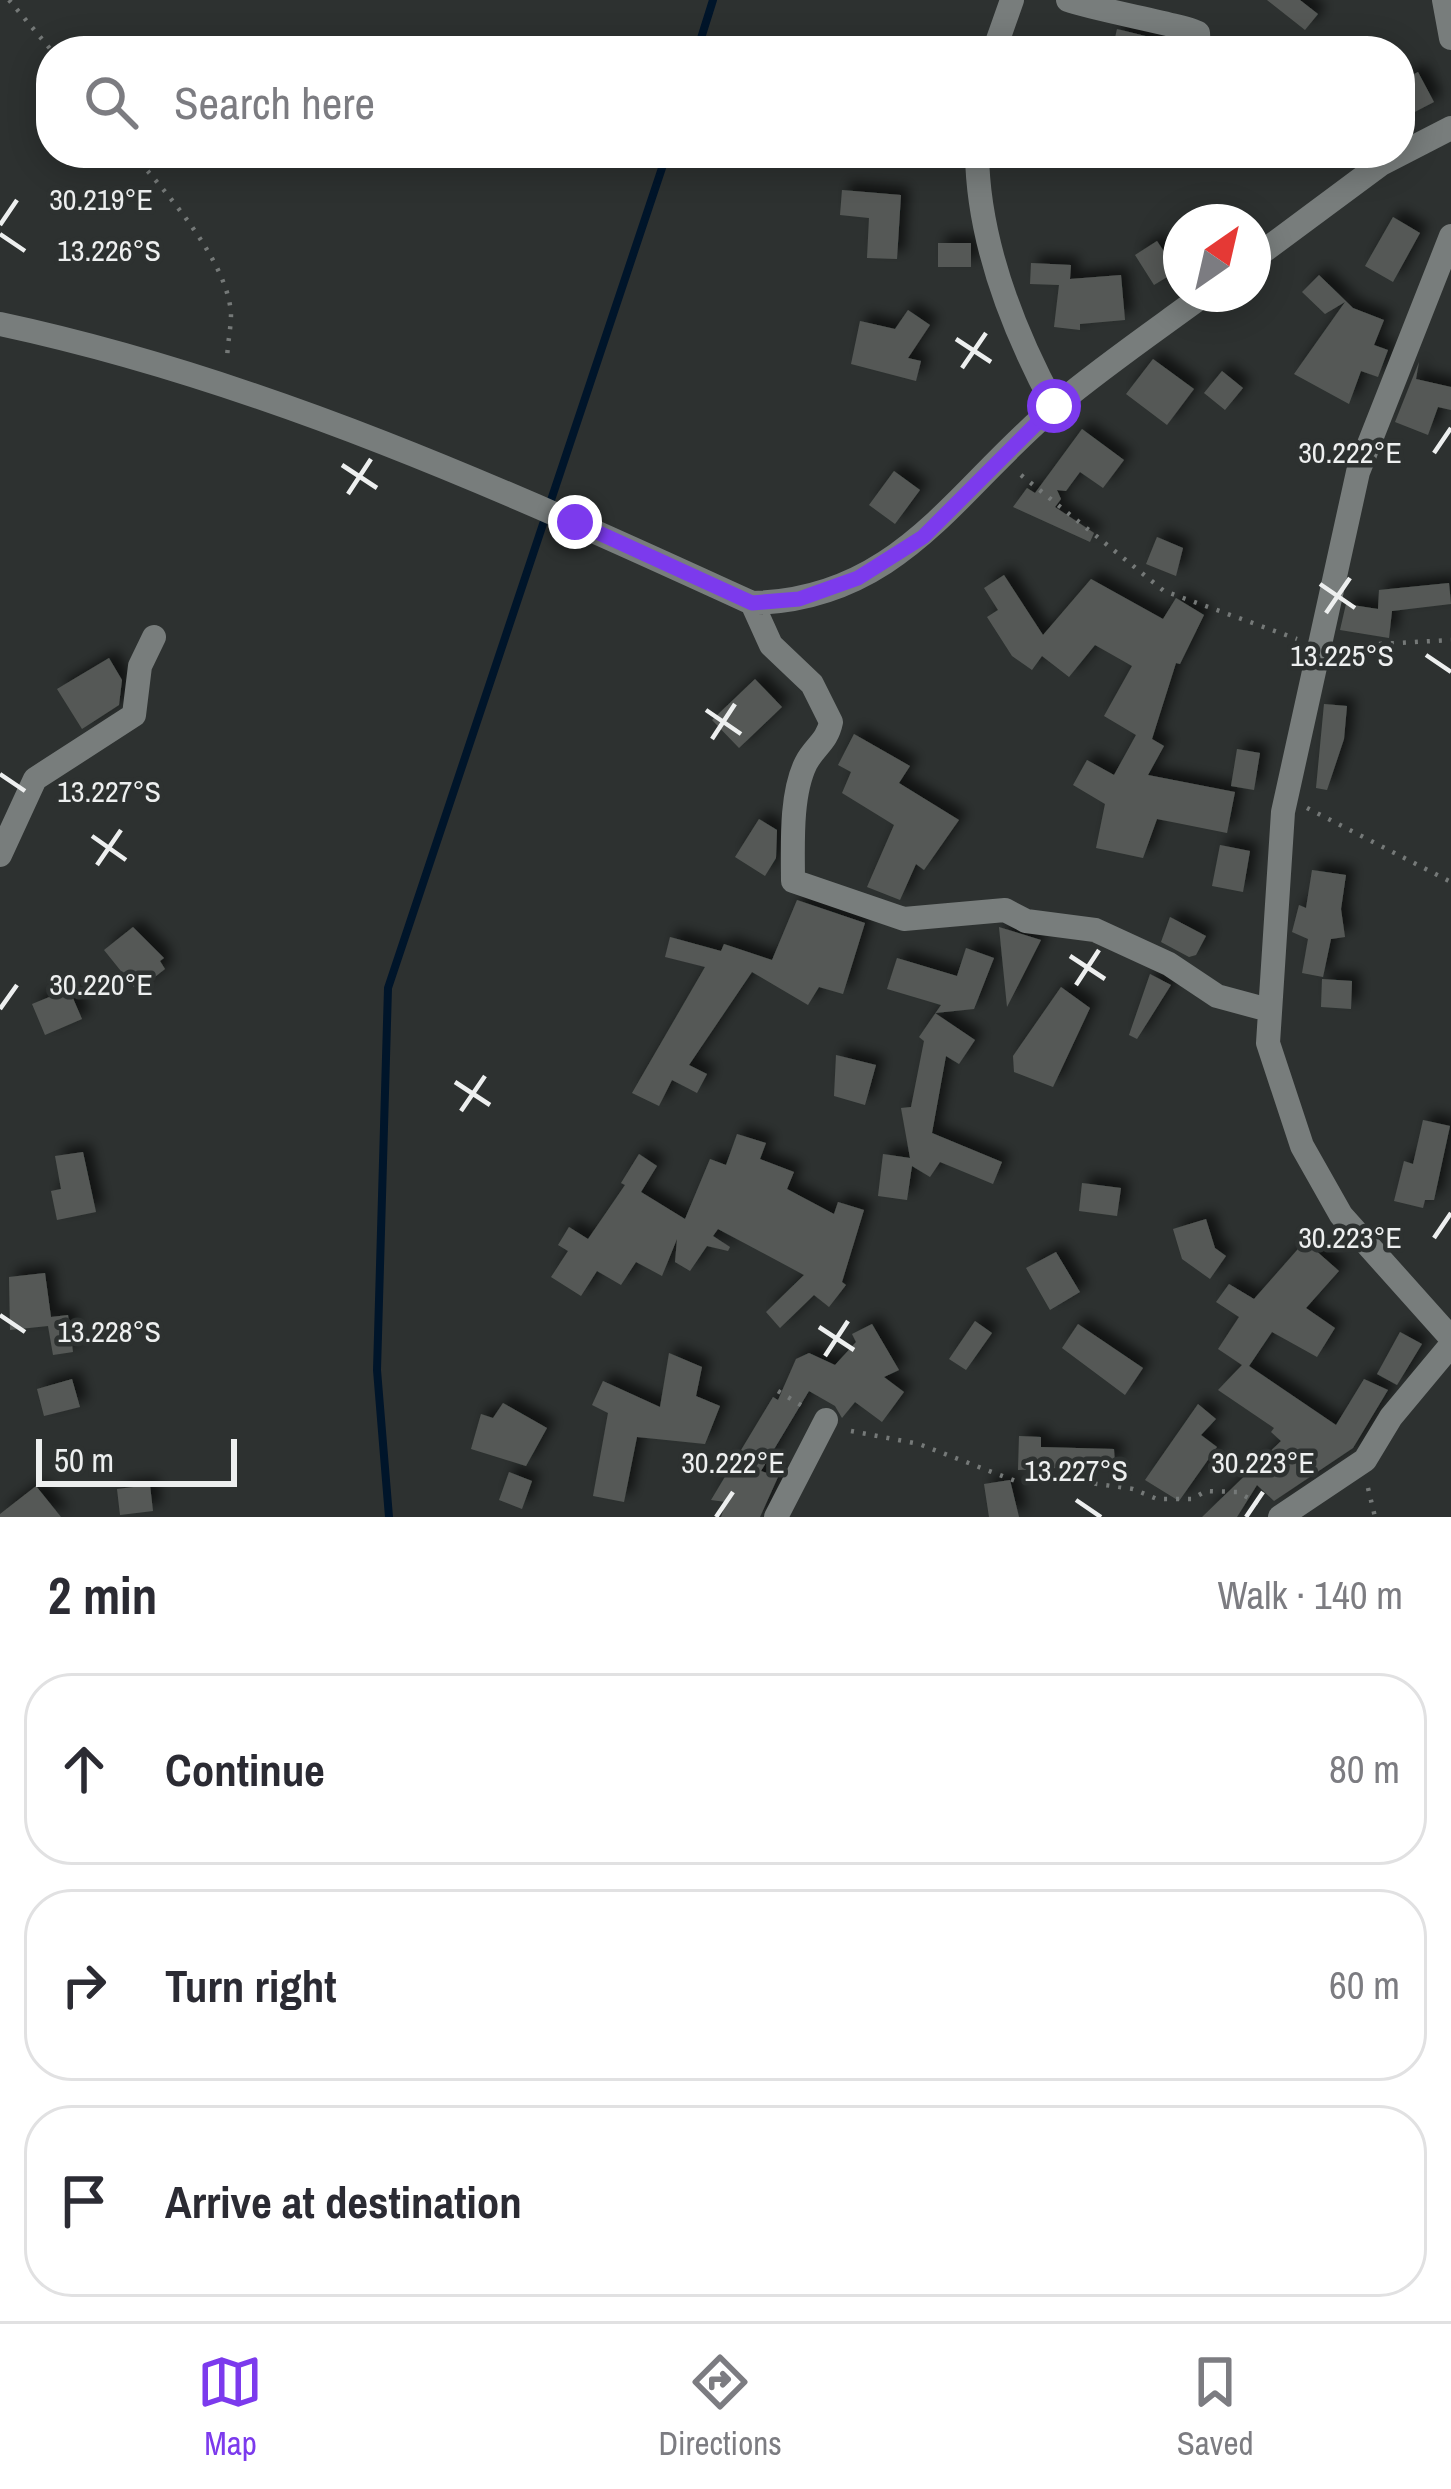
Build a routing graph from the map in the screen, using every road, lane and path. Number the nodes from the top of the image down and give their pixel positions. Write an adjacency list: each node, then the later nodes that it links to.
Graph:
1 (9, 0): 5 (path)
2 (1012, 0): 6 (street)
3 (1068, 0): 7 (street)
4 (1444, 0): 8 (street)
5 (39, 36)
6 (999, 36)
7 (1198, 36)
8 (1451, 38)
9 (1451, 128): 10 (street)
10 (1415, 143)
11 (145, 168): 18 (path)
12 (979, 168): 19 (street)
13 (1364, 168): 15 (street)
14 (1451, 236): 24 (street)
15 (1271, 244)
16 (1181, 312): 19 (street)
17 (0, 324): 18 (street)
18 (234, 391): 21 (street)
19 (1054, 406): 20 (street)
20 (1003, 461): 21 (street); 24 (path)
21 (752, 603): 28 (street)
22 (154, 637): 26 (street)
23 (1451, 640): 24 (path)
24 (1319, 646): 25 (street)
25 (1286, 797): 27 (path); 28 (street)
26 (0, 855)
27 (1451, 882)
28 (1269, 1010): 29 (street)
29 (1451, 1342): 32 (street)
30 (778, 1391): 31 (path)
31 (826, 1420): 32 (path); 33 (street)
32 (1285, 1512)
33 (776, 1517)

